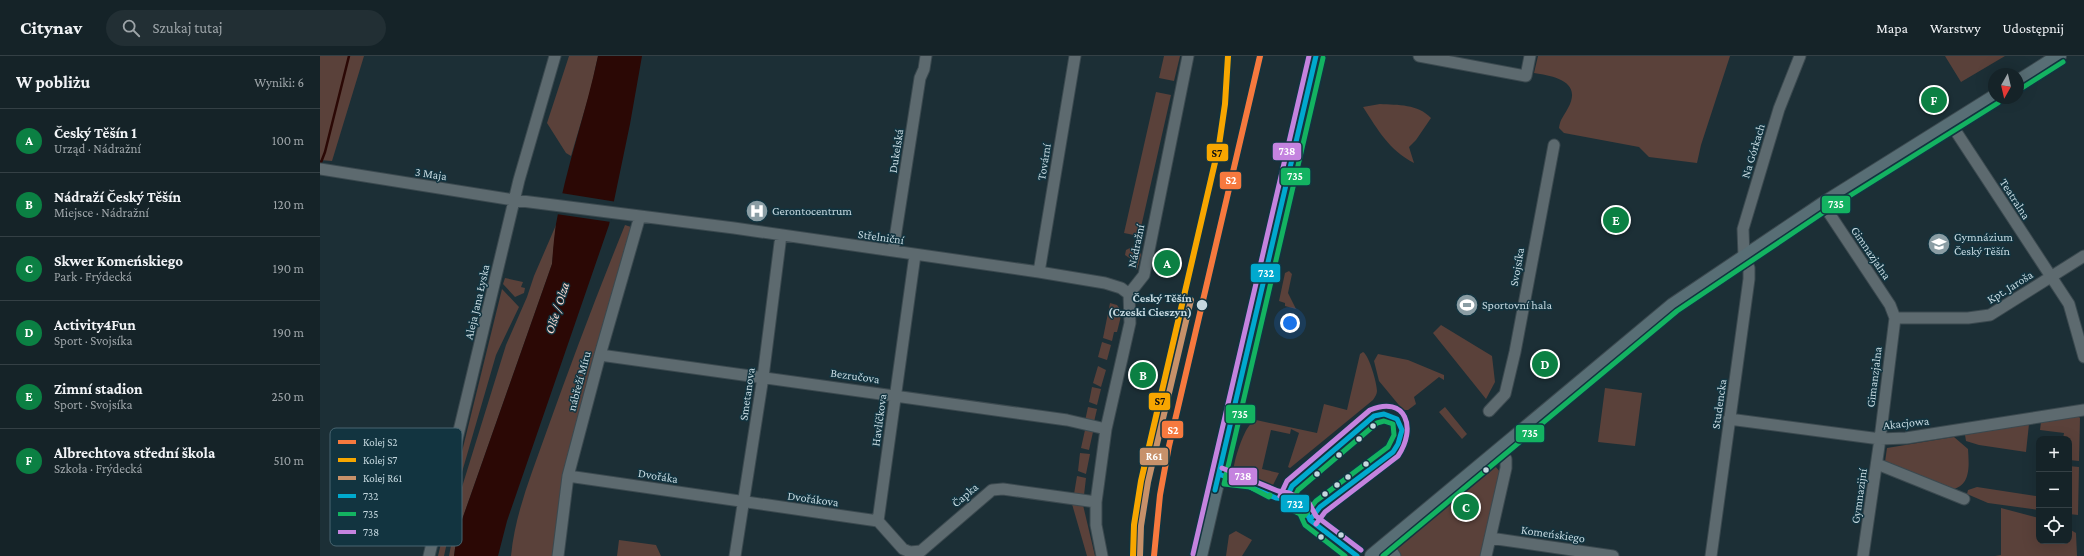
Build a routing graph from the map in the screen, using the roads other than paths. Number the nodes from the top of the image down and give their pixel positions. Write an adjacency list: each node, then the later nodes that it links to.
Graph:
1 (556, 56): 15 (street, Aleja Jana Łyska)
2 (926, 56): 20 (street, Dukelská)
3 (1074, 56): 24 (street, Tovární)
4 (1188, 56): 26 (street, Nádražní)
5 (1316, 56): 53 (main road)
6 (1419, 56): 7 (street)
7 (1530, 56)
8 (1800, 56): 23 (street, Na Górkach)
9 (2059, 56): 10 (main road)
10 (2024, 78)
11 (1988, 102): 12 (main road)
12 (1954, 129): 16 (main road); 25 (street, Teatralna)
13 (1554, 145): 33 (street, Svojsíka)
14 (321, 170): 15 (street, 3 Maja)
15 (514, 200): 17 (street, 3 Maja); 35 (street, Aleja Jana Łyska)
16 (1823, 204): 23 (main road); 27 (street, Gimnazjalna)
17 (627, 214): 18 (street, Střelniční)
18 (640, 216): 19 (street, Střelniční); 28 (street, nábřeží Míru)
19 (782, 236): 20 (street, Střelniční); 30 (street, Smetanova)
20 (893, 251): 21 (street, Střelniční)
21 (915, 255): 24 (street, Střelniční); 31 (street, Havlíčkova)
22 (2084, 256): 25 (street, Kpt. Jaroša)
23 (1744, 257): 34 (street, Studencka); 38 (main road)
24 (1039, 272): 26 (street, Střelniční)
25 (2051, 277): 27 (street, Kpt. Jaroša); 29 (street, Teatralna)
26 (1129, 294): 36 (street)
27 (1895, 318): 37 (street, Gimanzjalna)
28 (600, 355): 30 (street, Bezručova); 40 (street, nábřeží Míru)
29 (2084, 357)
30 (763, 377): 31 (street, Bezručova); 42 (street, Smetanova)
31 (895, 395): 36 (street, Bezručova); 44 (street, Havlíčkova)
32 (2084, 410): 37 (street, Akacjowa)
33 (1489, 411)
34 (1729, 419): 37 (street, Akacjowa); 58 (street, Studencka)
35 (460, 428)
36 (1106, 429): 43 (street)
37 (1880, 439): 39 (street, Gymnazijní)
38 (1499, 450): 45 (street); 46 (main road)
39 (1877, 464): 41 (street); 59 (street, Gymnazijní)
40 (568, 476): 42 (street, Dvořáka); 50 (street, nábřeží Míru)
41 (1964, 499)
42 (744, 502): 44 (street, Dvořákova); 51 (street, Smetanova)
43 (1096, 502): 48 (street, Čapka); 52 (street)
44 (878, 521): 48 (street)
45 (1490, 538): 56 (street); 57 (street, Komeńskiego)
46 (1387, 544): 54 (main road); 55 (street)
47 (431, 546): 49 (street, Aleja Jana Łyska)
48 (909, 554)
49 (429, 556)
50 (558, 556)
51 (735, 556)
52 (1102, 556)
53 (1200, 556)
54 (1372, 556)
55 (1395, 556)
56 (1486, 556)
57 (1613, 556)
58 (1711, 556)
59 (1863, 556)

